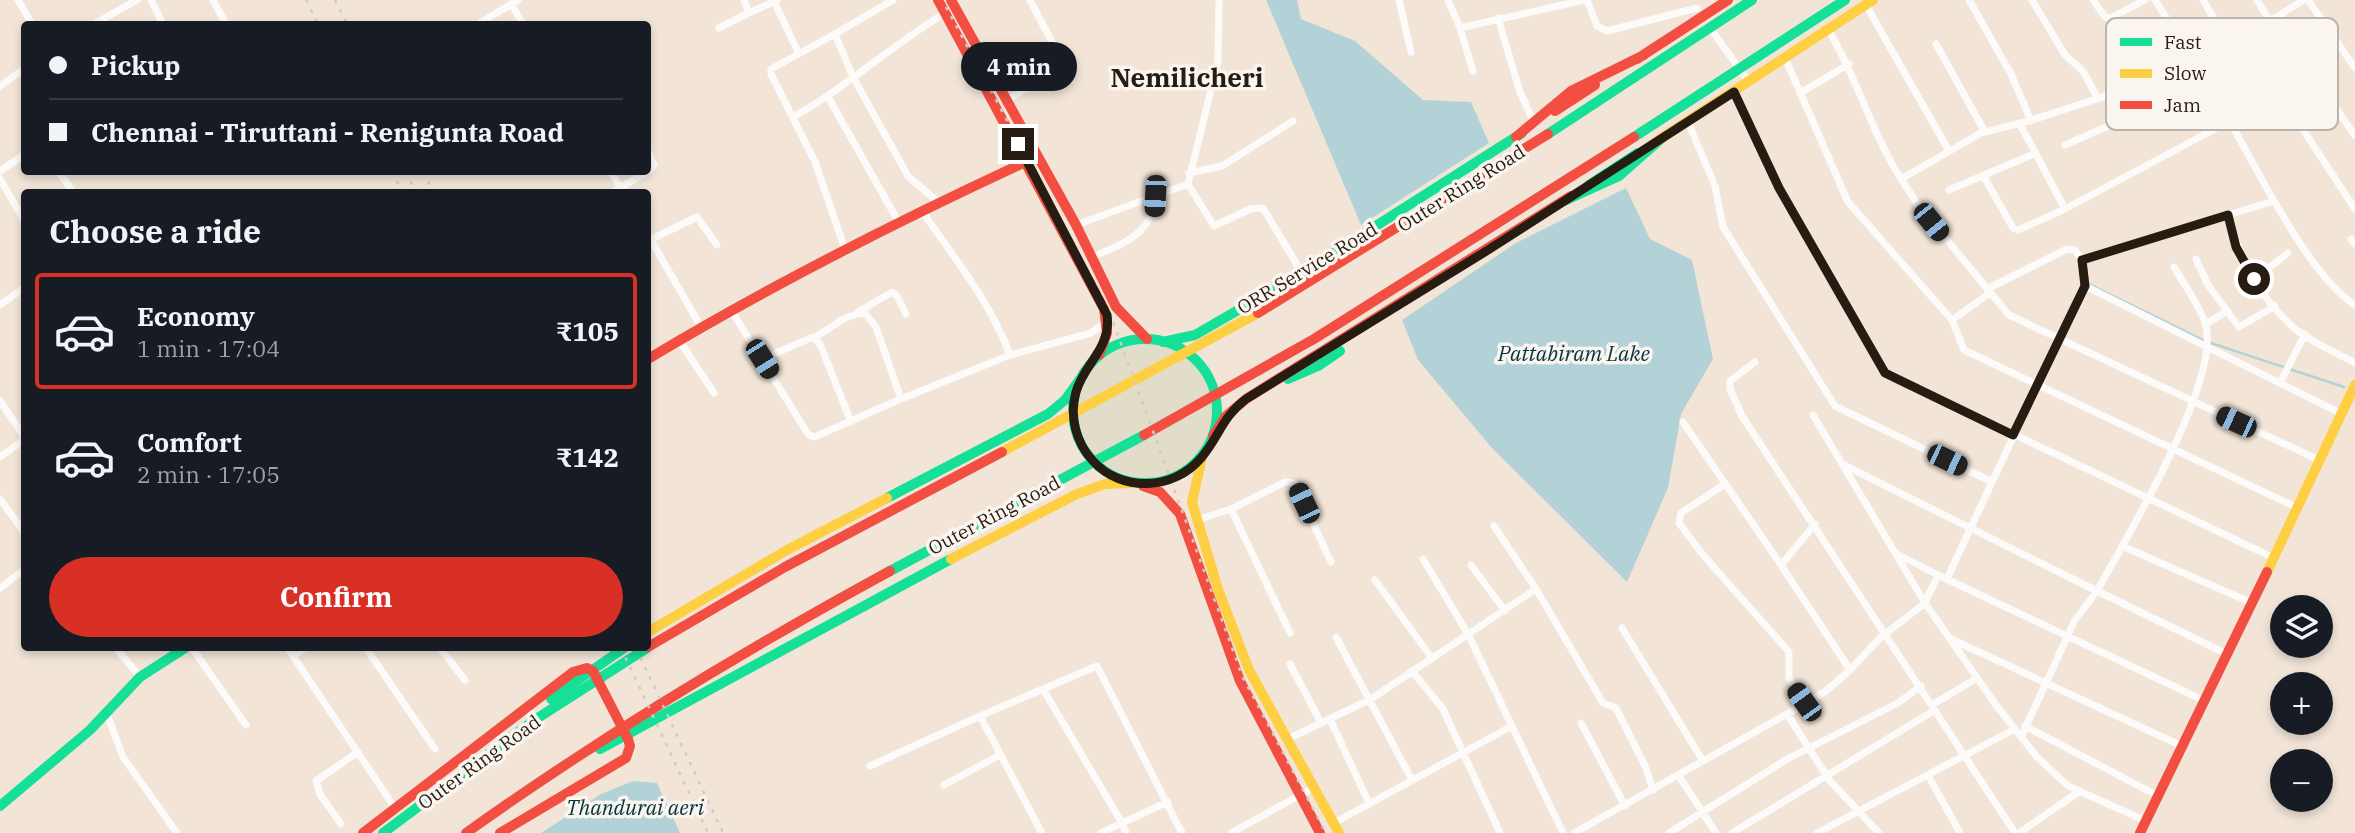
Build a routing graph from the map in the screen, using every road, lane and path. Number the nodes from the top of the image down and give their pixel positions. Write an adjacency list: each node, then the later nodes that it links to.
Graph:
1 (18, 0): 37 (street)
2 (137, 0): 38 (street)
3 (151, 0): 39 (street)
4 (213, 0): 40 (street)
5 (744, 0): 29 (street)
6 (893, 0): 46 (street)
7 (938, 0): 30 (main road)
8 (951, 0): 65 (main road)
9 (1030, 0): 65 (street)
10 (1219, 0): 86 (street)
11 (1399, 0): 49 (street)
12 (1448, 0): 44 (street)
13 (1586, 0): 28 (street); 31 (street)
14 (1728, 0): 28 (main road, ORR Service Road)
15 (1752, 0): 200 (main road, Outer Ring Road)
16 (1845, 0): 258 (main road, Outer Ring Road)
17 (1969, 0): 70 (street)
18 (2032, 0): 64 (street)
19 (2093, 0): 20 (street)
20 (2145, 0)
21 (2155, 0): 32 (street)
22 (2203, 0): 33 (street)
23 (2258, 0): 34 (street)
24 (776, 1): 29 (street); 50 (street)
25 (2310, 1): 35 (street); 36 (street)
26 (515, 2): 41 (street); 42 (street)
27 (1870, 3): 45 (main road); 81 (street)
28 (1698, 8): 51 (main road, ORR Service Road); 58 (street)
29 (749, 12): 43 (street)
30 (945, 13): 57 (street); 84 (main road)
31 (1498, 18): 44 (street); 68 (street)
32 (2166, 18)
33 (2214, 18)
34 (2271, 18)
35 (2276, 18)
36 (2321, 18)
37 (30, 21)
38 (101, 21)
39 (162, 21)
40 (224, 21)
41 (483, 21)
42 (522, 21)
43 (719, 27)
44 (1460, 28): 56 (street)
45 (1828, 29): 52 (main road); 53 (street)
46 (835, 34): 50 (street); 57 (street)
47 (2338, 43): 54 (street)
48 (1936, 44): 77 (street)
49 (1411, 52)
50 (799, 54): 67 (street)
51 (1644, 55): 68 (main road); 79 (main road, ORR Service Road)
52 (1785, 58): 58 (main road); 61 (street)
53 (1849, 64): 61 (street); 90 (street)
54 (2355, 68)
55 (21, 71): 59 (street)
56 (1473, 71)
57 (853, 77): 63 (street); 96 (street)
58 (1749, 82): 60 (main road)
59 (0, 86)
60 (1734, 92): 71 (main road); 155 (street)
61 (1800, 93): 126 (street)
62 (2106, 96): 64 (street)
63 (828, 97): 67 (street); 102 (street)
64 (2098, 99): 70 (street)
65 (1007, 100): 84 (main road)
66 (2338, 112): 78 (street)
67 (793, 117): 107 (street)
68 (1533, 120): 79 (main road)
69 (1293, 121): 86 (street)
70 (2031, 121): 72 (street)
71 (1688, 122): 156 (main road); 163 (street)
72 (2020, 124): 77 (street); 82 (street)
73 (2106, 127): 80 (street)
74 (2213, 130): 97 (street)
75 (2235, 130): 95 (street)
76 (2303, 130): 98 (street)
77 (1985, 132): 81 (street)
78 (2355, 136)
79 (1516, 137): 113 (main road, ORR Service Road)
80 (2065, 145)
81 (1949, 151): 90 (street)
82 (2036, 153): 88 (street); 97 (street)
83 (21, 157): 85 (street)
84 (1032, 159): 96 (main road); 103 (main road); 125 (main road)
85 (0, 171)
86 (1189, 173): 91 (street)
87 (642, 175): 92 (street)
88 (1983, 175): 93 (street); 97 (street)
89 (0, 179): 100 (street)
90 (1901, 179): 117 (street)
91 (1188, 184): 94 (street); 113 (street)
92 (622, 189)
93 (1949, 190)
94 (1155, 196): 103 (street); 109 (street)
95 (2274, 201): 101 (street); 118 (street)
96 (939, 202): 99 (main road)
97 (2065, 209)
98 (2355, 209)
99 (922, 211): 102 (main road); 136 (street)
100 (21, 215)
101 (2228, 215): 111 (street); 114 (street)
102 (898, 221): 107 (main road)
103 (1076, 225): 109 (main road)
104 (651, 237): 106 (street)
105 (651, 241): 128 (street)
106 (717, 245)
107 (846, 253): 121 (main road)
108 (2288, 253): 114 (street)
109 (1092, 257): 131 (main road)
110 (2196, 259): 123 (street)
111 (2082, 260): 115 (street); 117 (street)
112 (2174, 267): 127 (street)
113 (1302, 273): 134 (main road, ORR Service Road)
114 (2254, 279): 120 (street)
115 (2085, 286): 132 (street); 135 (street)
116 (21, 290): 119 (street)
117 (1988, 291): 126 (street); 132 (street)
118 (2355, 304)
119 (0, 305)
120 (2275, 306): 123 (street); 129 (street)
121 (731, 310): 128 (main road); 139 (street)
122 (858, 312): 124 (street); 130 (street); 147 (street)
123 (2225, 312): 127 (street)
124 (906, 314)
125 (1107, 315): 136 (street); 137 (main road)
126 (1952, 320): 144 (street)
127 (2206, 324): 135 (street)
128 (701, 327): 133 (main road)
129 (2305, 334): 141 (street); 143 (street)
130 (814, 338): 139 (street); 152 (street)
131 (1147, 339): 134 (main road); 137 (main road)
132 (2059, 339): 144 (street); 149 (street)
133 (679, 340): 138 (main road); 146 (street)
134 (1163, 342): 156 (main road)
135 (2207, 347): 143 (street); 149 (street)
136 (1010, 355): 147 (street)
137 (1098, 356): 142 (main road)
138 (651, 357)
139 (762, 359): 152 (street)
140 (1755, 362): 171 (street)
141 (2355, 363)
142 (1081, 378): 164 (main road); 193 (main road)
143 (2283, 378): 150 (street)
144 (2038, 384): 155 (street); 158 (street)
145 (2355, 384): 150 (main road)
146 (714, 393)
147 (901, 399): 152 (street)
148 (0, 401): 154 (street)
149 (2194, 402): 158 (street); 161 (street)
150 (2342, 414): 161 (main road)
151 (1813, 415): 162 (street)
152 (851, 422)
153 (1683, 422): 165 (street)
154 (21, 433)
155 (2013, 435): 163 (street); 167 (street)
156 (1213, 436): 159 (main road)
157 (21, 440): 160 (street)
158 (2172, 448): 167 (street); 168 (street)
159 (1202, 456): 164 (main road); 170 (main road)
160 (0, 457)
161 (2321, 461): 168 (main road)
162 (1842, 464): 173 (street); 176 (street)
163 (1992, 482): 173 (street)
164 (1134, 483): 256 (main road); 258 (main road)
165 (1725, 484): 181 (street); 224 (street)
166 (0, 499): 174 (street)
167 (2148, 499): 175 (street); 177 (street)
168 (2298, 508): 177 (main road)
169 (1231, 509): 170 (street); 179 (street); 194 (street)
170 (1197, 520): 237 (main road)
171 (1815, 524): 181 (street); 196 (street)
172 (1494, 526): 187 (street)
173 (1969, 528): 184 (street); 188 (street)
174 (21, 529)
175 (2122, 546): 188 (street); 190 (street)
176 (1895, 554): 183 (street); 189 (street)
177 (2274, 558): 190 (main road)
178 (1423, 559): 195 (street)
179 (1331, 562)
180 (1471, 565): 191 (street)
181 (1781, 565): 214 (street)
182 (21, 572): 186 (street)
183 (1938, 575): 184 (street); 189 (street)
184 (1947, 579): 197 (street)
185 (1375, 580): 212 (street)
186 (1, 586)
187 (1536, 589): 191 (street); 254 (street)
188 (2097, 591): 197 (street); 210 (street)
189 (1925, 603): 196 (street); 199 (street)
190 (2252, 603): 210 (main road)
191 (1505, 611): 195 (street)
192 (1622, 628): 246 (street)
193 (651, 630)
194 (1290, 633)
195 (1468, 634): 212 (street); 233 (street)
196 (1886, 634): 214 (street); 220 (street)
197 (2067, 636): 219 (street); 223 (street)
198 (1336, 637): 222 (street)
199 (1951, 639): 217 (street); 219 (street)
200 (651, 645)
201 (118, 651): 216 (street)
202 (180, 651): 216 (main road)
203 (194, 651): 232 (street)
204 (289, 651): 211 (street)
205 (300, 651): 211 (street)
206 (368, 651): 241 (street)
207 (441, 651): 218 (street)
208 (619, 651): 238 (main road)
209 (641, 651): 238 (main road, Outer Ring Road)
210 (2227, 654): 223 (main road)
211 (293, 656): 242 (street)
212 (1431, 657): 215 (street)
213 (1290, 664): 230 (street)
214 (1850, 670): 224 (street)
215 (1412, 671): 222 (street); 243 (street)
216 (140, 677): 226 (main road)
217 (1977, 678): 225 (street); 235 (street)
218 (465, 680)
219 (2046, 683): 234 (street); 239 (street)
220 (1921, 687): 225 (street); 240 (street)
221 (1043, 689): 228 (street); 259 (street); 267 (street)
222 (1371, 699): 229 (street); 251 (street)
223 (2204, 701): 239 (main road)
224 (1804, 702): 227 (street)
225 (1934, 708): 245 (street); 249 (street)
226 (107, 714): 261 (main road); 271 (street)
227 (1787, 714): 240 (street); 246 (street)
228 (980, 716): 244 (street); 247 (street)
229 (1330, 719): 230 (street); 260 (street)
230 (1321, 723): 237 (street)
231 (1581, 723): 262 (street)
232 (246, 725)
233 (1512, 726): 243 (street); 283 (street)
234 (2025, 726): 236 (street); 257 (street)
235 (2015, 729): 236 (street); 245 (street)
236 (2021, 737): 255 (street)
237 (1287, 739): 253 (main road)
238 (501, 744): 273 (main road, Outer Ring Road)
239 (2182, 746): 257 (main road)
240 (1808, 748): 249 (street); 265 (street)
241 (435, 749)
242 (358, 752): 263 (street); 268 (street)
243 (1464, 752): 251 (street); 282 (street)
244 (1000, 755): 252 (street); 276 (street)
245 (1966, 757): 250 (street); 292 (street)
246 (1703, 761): 248 (street)
247 (870, 766)
248 (1679, 776): 254 (street); 265 (street)
249 (1826, 776): 264 (street); 287 (street)
250 (1929, 777): 264 (street); 291 (street)
251 (1412, 780): 260 (street)
252 (944, 785)
253 (1313, 788): 256 (street); 270 (main road)
254 (1653, 790): 262 (street)
255 (2080, 791): 266 (street); 292 (street)
256 (1300, 796): 280 (street); 281 (main road)
257 (2158, 796): 266 (main road)
258 (508, 802): 274 (main road, Outer Ring Road)
259 (1168, 802): 267 (street); 279 (street)
260 (1369, 803): 270 (street)
261 (0, 806)
262 (1625, 806): 284 (street)
263 (395, 808): 272 (main road); 275 (main road)
264 (1861, 811): 269 (street); 290 (street)
265 (1703, 813): 285 (street); 286 (street)
266 (2146, 821): 293 (main road)
267 (1122, 823): 277 (street); 278 (street)
268 (341, 824)
269 (1830, 825): 288 (street); 289 (street)
270 (1336, 828)
271 (177, 833)
272 (363, 833)
273 (383, 833)
274 (466, 833)
275 (500, 833)
276 (1042, 833)
277 (1101, 833)
278 (1126, 833)
279 (1182, 833)
280 (1231, 833)
281 (1320, 833)
282 (1500, 833)
283 (1563, 833)
284 (1574, 833)
285 (1669, 833)
286 (1716, 833)
287 (1731, 833)
288 (1817, 833)
289 (1835, 833)
290 (1879, 833)
291 (1960, 833)
292 (2017, 833)
293 (2140, 833)

